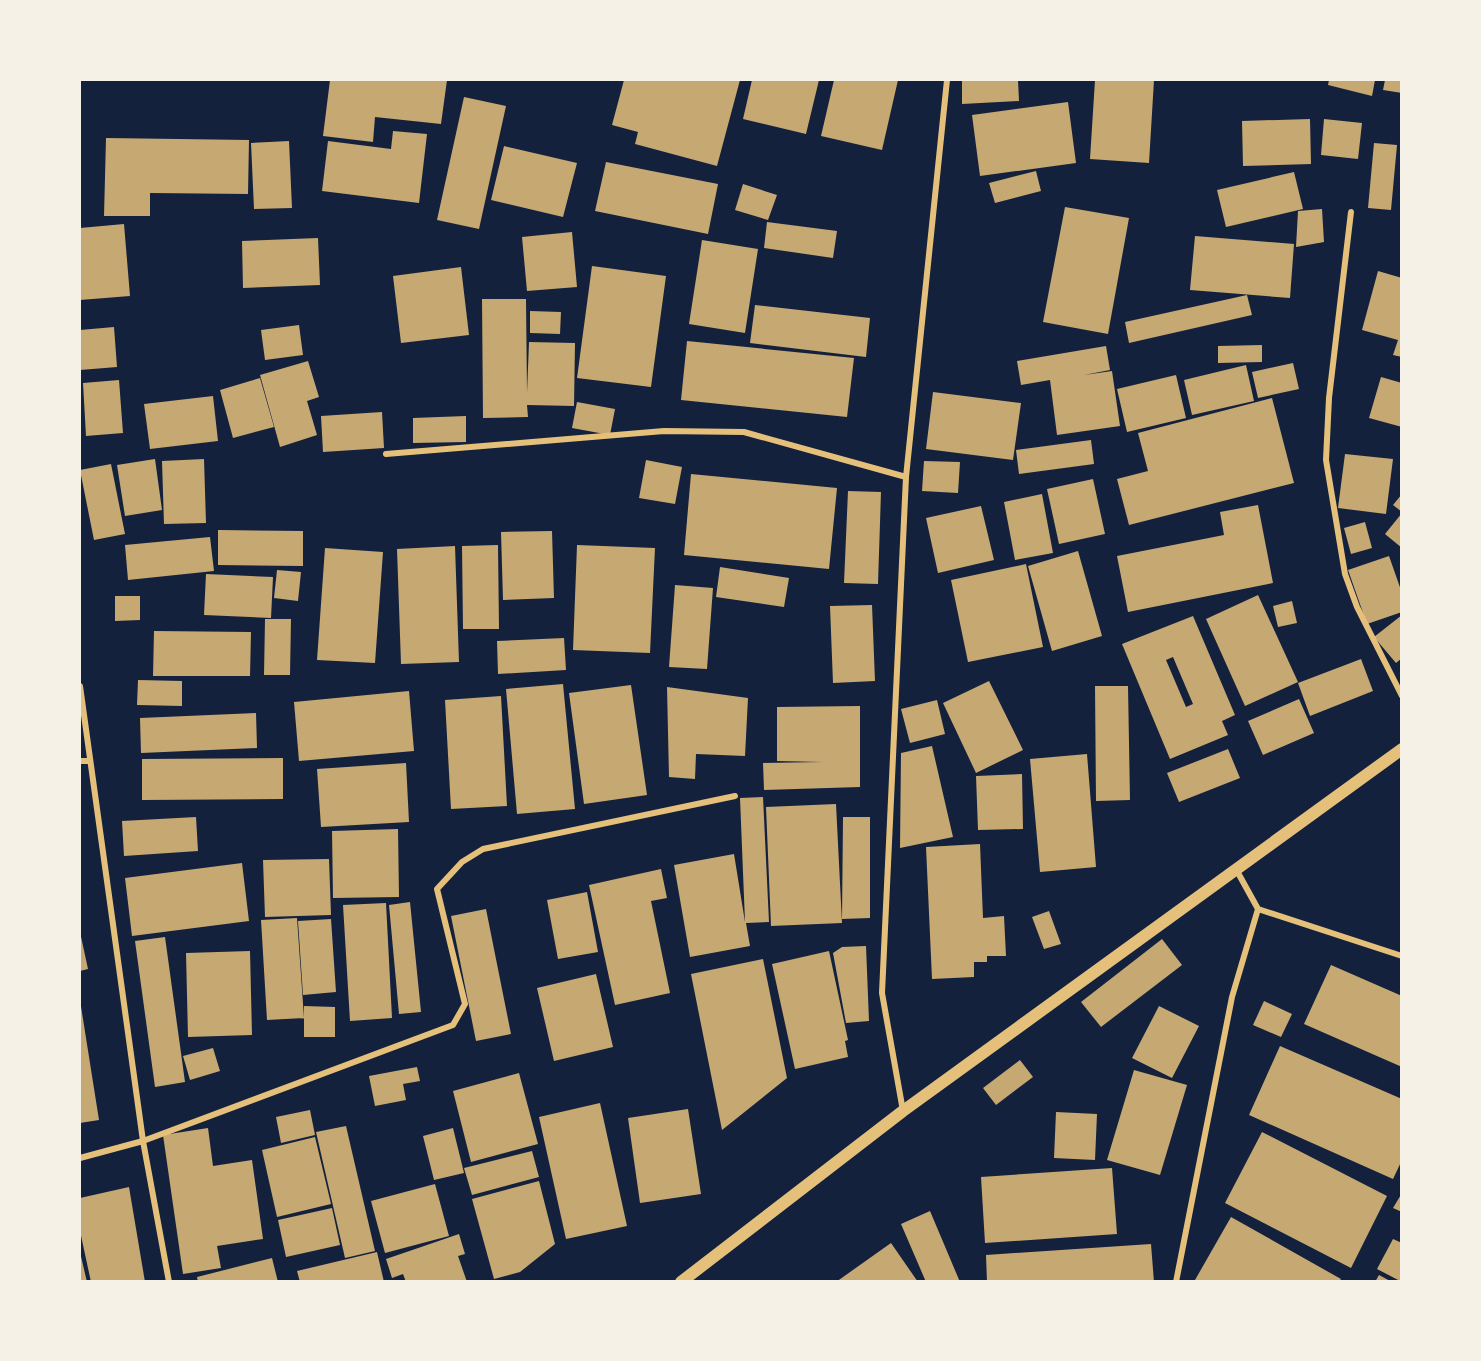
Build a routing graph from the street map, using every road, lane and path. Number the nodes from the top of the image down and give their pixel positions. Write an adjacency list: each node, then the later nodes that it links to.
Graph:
1 (947, 80): 4 (street)
2 (1351, 212): 6 (street)
3 (386, 454): 4 (street)
4 (906, 477): 14 (street)
5 (80, 686): 9 (street)
6 (1401, 696)
7 (1401, 749): 11 (main road)
8 (80, 761): 9 (street)
9 (89, 761): 15 (street)
10 (735, 796): 15 (street)
11 (1237, 871): 12 (street); 14 (main road)
12 (1258, 909): 13 (street); 19 (street)
13 (1401, 956)
14 (903, 1112): 18 (main road)
15 (143, 1141): 16 (street); 17 (street)
16 (80, 1158)
17 (169, 1281)
18 (681, 1281)
19 (1176, 1281)

